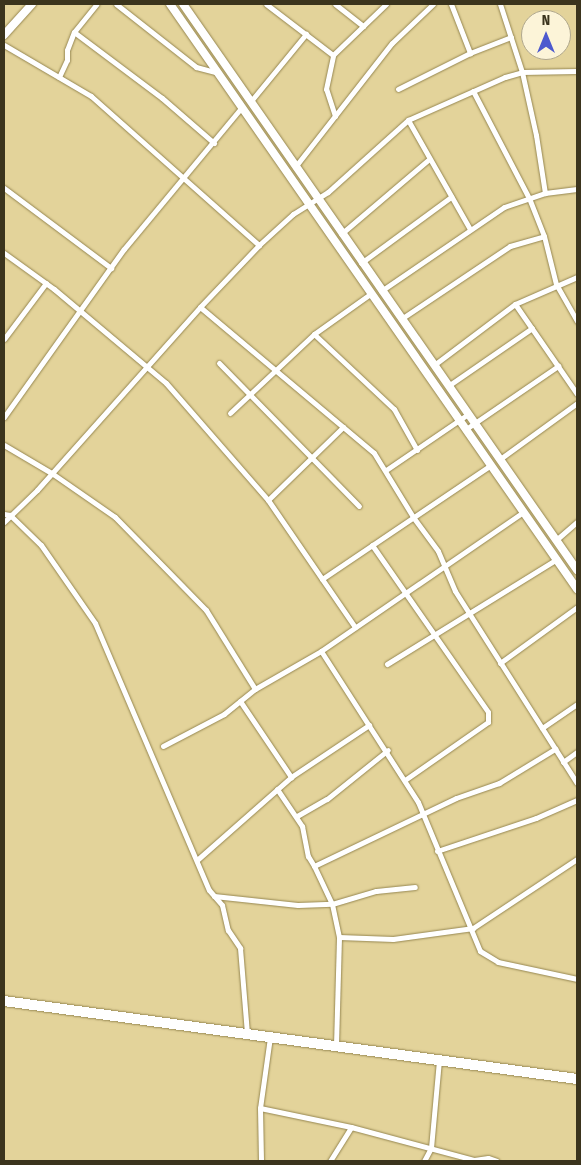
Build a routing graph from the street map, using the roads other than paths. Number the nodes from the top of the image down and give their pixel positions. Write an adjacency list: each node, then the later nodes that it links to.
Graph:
1 (32, 4): 15 (main road)
2 (97, 4): 13 (street)
3 (116, 4): 22 (street)
4 (170, 4): 22 (main road)
5 (183, 4): 26 (main road)
6 (266, 4): 14 (street)
7 (336, 4): 12 (street)
8 (386, 4): 12 (street)
9 (432, 4): 28 (street)
10 (451, 4): 18 (street)
11 (500, 4): 16 (street)
12 (363, 26): 19 (street)
13 (74, 32): 23 (street); 30 (street)
14 (306, 34): 19 (street); 26 (street)
15 (4, 35)
16 (511, 37): 18 (street); 21 (street)
17 (4, 45): 23 (street)
18 (470, 53): 24 (street)
19 (333, 55): 28 (street)
20 (577, 71): 21 (street)
21 (522, 72): 25 (street); 36 (street)
22 (219, 73): 27 (main road)
23 (59, 77): 33 (street)
24 (398, 89)
25 (473, 91): 29 (street); 39 (street)
26 (251, 101): 32 (main road)
27 (242, 108): 30 (street); 40 (main road)
28 (335, 116): 32 (street)
29 (408, 120): 31 (street); 37 (street)
30 (214, 143): 33 (street)
31 (430, 159): 38 (street); 42 (street)
32 (295, 167): 37 (main road)
33 (184, 178): 44 (street); 47 (street)
34 (4, 188): 47 (street)
35 (577, 189): 36 (street)
36 (545, 193): 39 (street)
37 (317, 197): 40 (street); 42 (main road)
38 (451, 197): 41 (street); 46 (street)
39 (529, 198): 41 (street); 43 (street)
40 (309, 204): 44 (street); 52 (main road)
41 (470, 229): 51 (street)
42 (340, 234): 46 (main road)
43 (544, 236): 50 (street); 56 (street)
44 (259, 245): 54 (street)
45 (4, 253): 49 (street)
46 (361, 264): 51 (main road)
47 (111, 268): 55 (street)
48 (577, 277): 50 (street)
49 (46, 283): 55 (street); 60 (street)
50 (556, 284): 53 (street); 57 (street)
51 (381, 290): 56 (main road)
52 (370, 294): 59 (street); 73 (main road)
53 (515, 304): 58 (street); 62 (street)
54 (200, 307): 64 (street); 65 (street)
55 (80, 310): 64 (street); 72 (street)
56 (401, 319): 62 (main road)
57 (577, 321)
58 (532, 328): 63 (street); 66 (street)
59 (314, 334): 65 (street); 78 (street)
60 (4, 339)
61 (219, 363): 67 (street)
62 (434, 365): 66 (main road)
63 (558, 366): 68 (street); 74 (street)
64 (148, 368): 83 (street); 84 (street)
65 (274, 369): 67 (street); 75 (street)
66 (448, 386): 71 (main road)
67 (251, 393): 70 (street); 79 (street)
68 (577, 394)
69 (577, 403): 80 (street)
70 (230, 413)
71 (468, 414): 73 (street); 74 (main road)
72 (4, 416)
73 (459, 419): 76 (main road); 78 (street)
74 (474, 423): 76 (street); 80 (main road)
75 (343, 427): 79 (street); 82 (street)
76 (466, 429): 81 (main road)
77 (4, 445): 83 (street)
78 (418, 450): 82 (street)
79 (311, 458): 84 (street); 85 (street)
80 (500, 459): 92 (main road)
81 (491, 465): 86 (main road); 89 (street)
82 (386, 470): 89 (street)
83 (52, 474): 88 (street); 107 (street)
84 (268, 500): 97 (street)
85 (359, 506)
86 (523, 512): 94 (main road); 95 (street)
87 (4, 514): 88 (street)
88 (10, 516): 90 (street); 125 (street)
89 (413, 517): 93 (street); 95 (street)
90 (4, 522)
91 (577, 522): 92 (street)
92 (556, 540): 96 (main road)
93 (372, 545): 97 (street); 99 (street)
94 (557, 559): 98 (main road); 101 (street)
95 (446, 566): 99 (street); 101 (street)
96 (577, 570)
97 (322, 579): 102 (street)
98 (577, 589)
99 (405, 594): 102 (street); 103 (street)
100 (577, 607): 105 (street)
101 (470, 615): 103 (street); 105 (street)
102 (355, 627): 104 (street)
103 (433, 637): 106 (street); 118 (street)
104 (321, 651): 107 (street); 110 (street)
105 (500, 663): 111 (street)
106 (387, 664)
107 (255, 689): 108 (street)
108 (240, 701): 112 (street); 117 (street)
109 (577, 704): 111 (street)
110 (369, 725): 114 (street); 117 (street)
111 (542, 728): 113 (street)
112 (163, 746)
113 (555, 749): 116 (street); 122 (street)
114 (388, 750): 118 (street); 123 (street)
115 (577, 752): 116 (street)
116 (563, 762): 119 (street)
117 (291, 777): 120 (street)
118 (405, 780): 122 (street)
119 (577, 783)
120 (277, 788): 123 (street); 125 (street)
121 (577, 800): 124 (street)
122 (425, 815): 124 (street); 127 (street)
123 (297, 816): 127 (street)
124 (437, 851): 131 (street)
125 (197, 860): 129 (street)
126 (577, 860): 131 (street)
127 (314, 866): 130 (street)
128 (415, 887): 130 (street)
129 (214, 896): 130 (street); 135 (street)
130 (332, 904): 132 (street)
131 (473, 928): 132 (street); 133 (street)
132 (339, 937): 137 (street)
133 (577, 979)
134 (4, 1001): 135 (highway)
135 (247, 1033): 136 (highway)
136 (270, 1036): 137 (highway); 140 (street)
137 (336, 1045): 138 (highway)
138 (439, 1060): 139 (highway); 142 (street)
139 (577, 1080)
140 (260, 1108): 141 (street); 143 (street)
141 (350, 1126): 142 (street); 144 (street)
142 (431, 1148): 145 (street); 146 (street)
143 (261, 1161)
144 (330, 1161)
145 (424, 1161)
146 (475, 1161): 147 (street)
147 (497, 1161)

